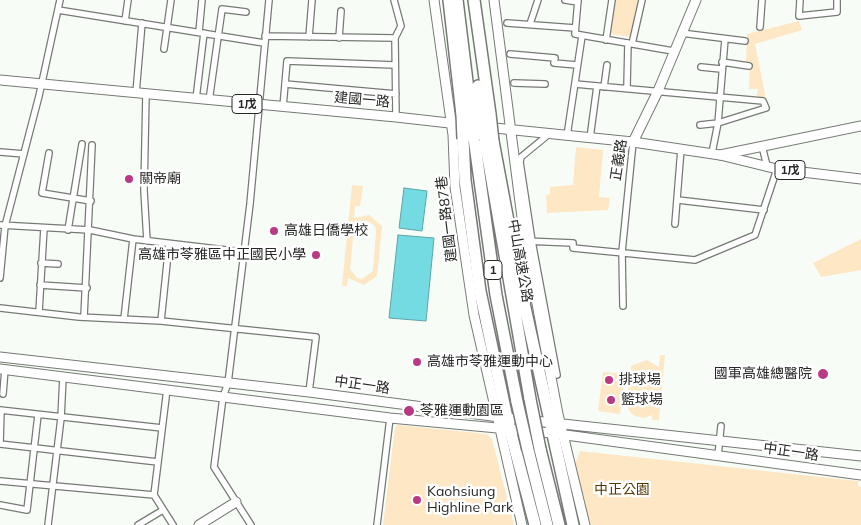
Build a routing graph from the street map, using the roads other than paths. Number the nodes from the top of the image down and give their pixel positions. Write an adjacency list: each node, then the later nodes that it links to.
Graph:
1 (60, 0): 23 (street)
2 (128, 0): 26 (street)
3 (171, 0): 30 (street)
4 (202, 0): 33 (street)
5 (269, 0): 41 (street)
6 (312, 0): 37 (street)
7 (394, 0): 39 (street)
8 (434, 0): 73 (street, 建國一路87巷)
9 (449, 0): 71 (highway)
10 (457, 0): 71 (highway)
11 (468, 0): 71 (highway)
12 (474, 0): 71 (highway)
13 (494, 0): 77 (street)
14 (538, 0): 29 (street)
15 (565, 0): 22 (street)
16 (612, 0): 42 (street)
17 (642, 0): 44 (street)
18 (696, 0): 34 (street, 正義路)
19 (762, 0): 31 (street)
20 (800, 0): 21 (street)
21 (837, 0)
22 (578, 1): 32 (street)
23 (58, 10): 26 (street); 60 (street)
24 (341, 11): 38 (street)
25 (246, 12): 35 (street)
26 (126, 21): 28 (street)
27 (507, 22): 29 (street)
28 (142, 23): 30 (street); 64 (street)
29 (530, 24): 32 (street)
30 (166, 27): 33 (street); 45 (street)
31 (760, 27)
32 (575, 28): 36 (street)
33 (201, 32): 35 (street); 67 (street)
34 (681, 33): 40 (street); 46 (street, 正義路)
35 (218, 35): 41 (street); 68 (street)
36 (582, 36): 42 (street); 50 (street)
37 (309, 37): 38 (street); 41 (street)
38 (339, 38): 39 (street)
39 (395, 38): 49 (street)
40 (725, 39): 43 (street); 48 (street)
41 (264, 40): 69 (street)
42 (606, 40): 44 (street)
43 (745, 41)
44 (630, 44): 46 (street); 62 (street)
45 (164, 49)
46 (673, 51): 63 (street, 正義路)
47 (510, 54): 50 (street)
48 (722, 62): 52 (street); 54 (street)
49 (395, 65): 57 (street); 65 (street)
50 (577, 65): 59 (street)
51 (607, 65): 61 (street)
52 (748, 66)
53 (701, 67): 54 (street)
54 (721, 69): 66 (street)
55 (0, 80): 60 (street, 建國一路 / 1戊)
56 (514, 83): 58 (street)
57 (285, 84): 65 (street); 70 (street)
58 (545, 84)
59 (575, 84): 61 (street); 79 (street)
60 (42, 85): 64 (street, 建國一路 / 1戊); 89 (street)
61 (601, 86): 62 (street); 80 (street)
62 (627, 87): 63 (street)
63 (658, 91): 66 (street); 82 (street, 正義路)
64 (141, 94): 67 (street, 建國一路 / 1戊); 104 (street)
65 (396, 94): 72 (street)
66 (718, 98): 74 (street); 74 (street)
67 (196, 99): 68 (street, 建國一路 / 1戊)
68 (209, 101): 69 (street, 建國一路 / 1戊)
69 (260, 105): 70 (street, 建國一路 / 1戊); 107 (street)
70 (283, 107): 72 (street, 建國一路 / 1戊)
71 (476, 114): 81 (highway, bridge); 81 (highway, bridge)
72 (396, 117): 73 (street, 建國一路 / 1戊)
73 (451, 123): 77 (street, 建國一路 / 1戊); 134 (street, 建國一路87巷)
74 (718, 123): 75 (street); 90 (street)
75 (700, 125)
76 (861, 126): 85 (street)
77 (509, 130): 78 (street, 建國一路 / 1戊); 105 (street)
78 (549, 134): 79 (street, 建國一路 / 1戊); 105 (street)
79 (567, 136): 80 (street, 建國一路 / 1戊)
80 (590, 138): 82 (street, 建國一路 / 1戊)
81 (479, 139): 134 (highway); 137 (highway); 141 (highway, 中山高速公路 / 1, bridge); 141 (highway, 中山高速公路 / 1, bridge)
82 (633, 142): 86 (street, 建國一路 / 1戊); 108 (street, 正義路)
83 (82, 144): 94 (street)
84 (92, 145): 96 (street)
85 (762, 146): 90 (street); 91 (street)
86 (681, 149): 90 (street, 建國一路 / 1戊); 95 (street)
87 (0, 152): 89 (street)
88 (49, 153): 94 (street)
89 (24, 154): 99 (street)
90 (716, 154): 91 (street, 1戊)
91 (767, 166): 92 (street, 1戊)
92 (777, 169): 93 (street, 1戊); 97 (street)
93 (861, 179)
94 (75, 198): 96 (street); 101 (street)
95 (678, 200): 97 (street); 98 (street)
96 (91, 201): 102 (street)
97 (764, 210): 108 (street)
98 (675, 224)
99 (3, 225): 100 (street); 111 (street)
100 (44, 228): 101 (street); 109 (street)
101 (68, 230): 102 (street)
102 (90, 230): 103 (street); 113 (street)
103 (133, 239): 104 (street); 118 (street)
104 (147, 241): 106 (street)
105 (529, 241): 108 (street); 123 (street); 137 (street)
106 (169, 244): 107 (street); 119 (street)
107 (243, 252): 120 (street)
108 (622, 252): 114 (street, 正義路)
109 (41, 262): 110 (street); 112 (street)
110 (58, 264)
111 (0, 278)
112 (40, 285): 113 (street); 116 (street)
113 (87, 288): 117 (street)
114 (624, 306)
115 (0, 308): 116 (street)
116 (39, 312): 117 (street)
117 (84, 317): 118 (street)
118 (124, 319): 119 (street)
119 (161, 321): 120 (street)
120 (234, 329): 125 (street); 127 (street)
121 (0, 357): 125 (street, 中正一路)
122 (3, 369): 124 (street, 中正一路); 128 (street)
123 (557, 375)
124 (63, 377): 126 (street, 中正一路); 132 (street)
125 (228, 383): 127 (street, 中正一路); 129 (street)
126 (167, 389): 129 (street, 中正一路); 136 (street)
127 (309, 392): 134 (street, 中正一路)
128 (3, 394)
129 (223, 397): 133 (street, 中正一路); 151 (street)
130 (1, 410): 131 (street); 139 (street)
131 (38, 414): 132 (street); 140 (street)
132 (61, 418): 136 (street); 142 (street)
133 (390, 418): 134 (street, 中正一路); 159 (street)
134 (503, 422): 137 (street, 中正一路); 160 (street, 建國一路87巷); 161 (highway)
135 (722, 426): 138 (street)
136 (162, 428): 145 (street)
137 (556, 428): 138 (street, 中正一路); 143 (street, 中正一路); 164 (highway); 165 (street)
138 (720, 440): 143 (street); 144 (street, 中正一路)
139 (0, 444): 140 (street)
140 (36, 448): 142 (street); 148 (street)
141 (534, 449): 162 (highway, 中山高速公路 / 1); 163 (highway, 中山高速公路 / 1)
142 (57, 452): 145 (street); 149 (street)
143 (718, 456): 146 (street, 中正一路)
144 (861, 456)
145 (158, 462): 150 (street)
146 (861, 476)
147 (0, 481): 148 (street)
148 (31, 483): 149 (street); 152 (street)
149 (53, 486): 150 (street); 154 (street)
150 (154, 495): 153 (street)
151 (236, 502): 157 (street); 158 (street)
152 (0, 505)
153 (163, 510): 155 (street); 156 (street)
154 (48, 525)
155 (138, 525)
156 (173, 525)
157 (199, 525)
158 (251, 525)
159 (377, 525)
160 (522, 525)
161 (535, 525)
162 (547, 525)
163 (559, 525)
164 (574, 525)
165 (585, 525)

